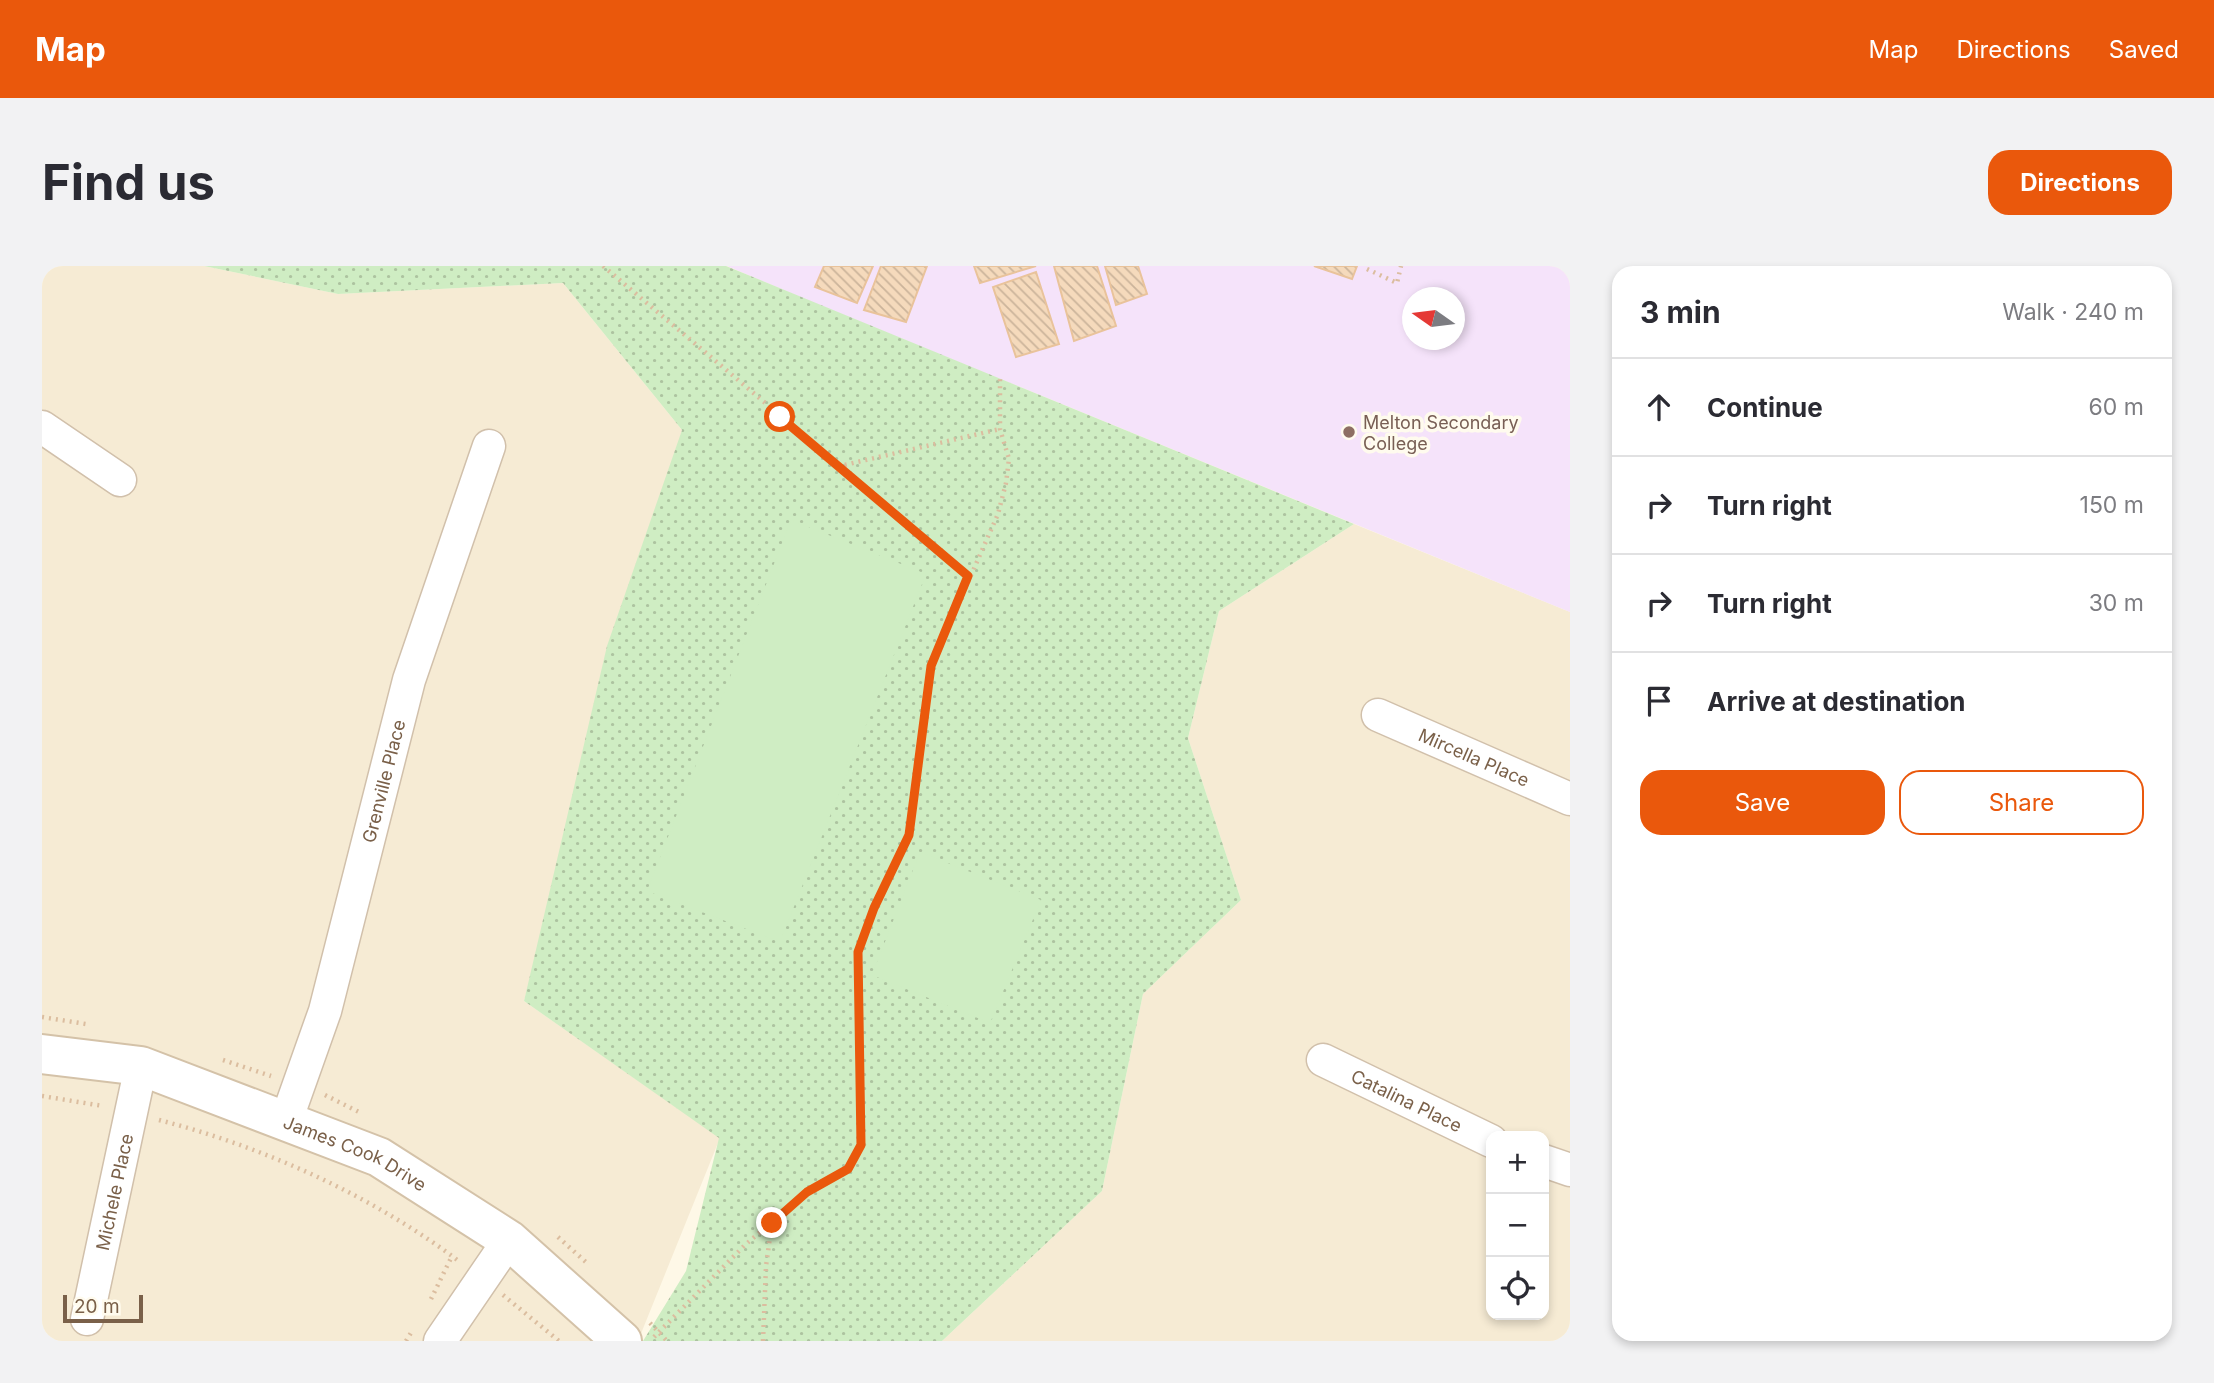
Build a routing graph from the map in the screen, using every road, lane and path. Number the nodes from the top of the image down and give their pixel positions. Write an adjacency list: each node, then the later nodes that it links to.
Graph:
1 (603, 266): 8 (path)
2 (1401, 266): 3 (path)
3 (1367, 269)
4 (1000, 379): 6 (path)
5 (42, 427): 9 (street)
6 (1000, 429): 8 (path); 10 (path)
7 (489, 446): 18 (street, Grenville Place)
8 (840, 466): 10 (path)
9 (120, 480)
10 (968, 576): 22 (path)
11 (1378, 715): 12 (street, Mircella Place)
12 (1570, 799)
13 (42, 1054): 15 (street, James Cook Drive)
14 (1323, 1060): 19 (street, Catalina Place)
15 (141, 1066): 17 (street, Michele Place); 18 (street, James Cook Drive)
16 (42, 1096): 17 (path)
17 (131, 1113): 24 (path); 25 (street, Michele Place)
18 (286, 1121): 23 (street, James Cook Drive)
19 (1486, 1139)
20 (1549, 1163): 21 (street)
21 (1570, 1170)
22 (772, 1223): 29 (path); 30 (path)
23 (509, 1240): 24 (street); 28 (street, James Cook Drive)
24 (482, 1279): 26 (street); 27 (path)
25 (87, 1319)
26 (440, 1341)
27 (559, 1341)
28 (622, 1341)
29 (650, 1341)
30 (763, 1341)

